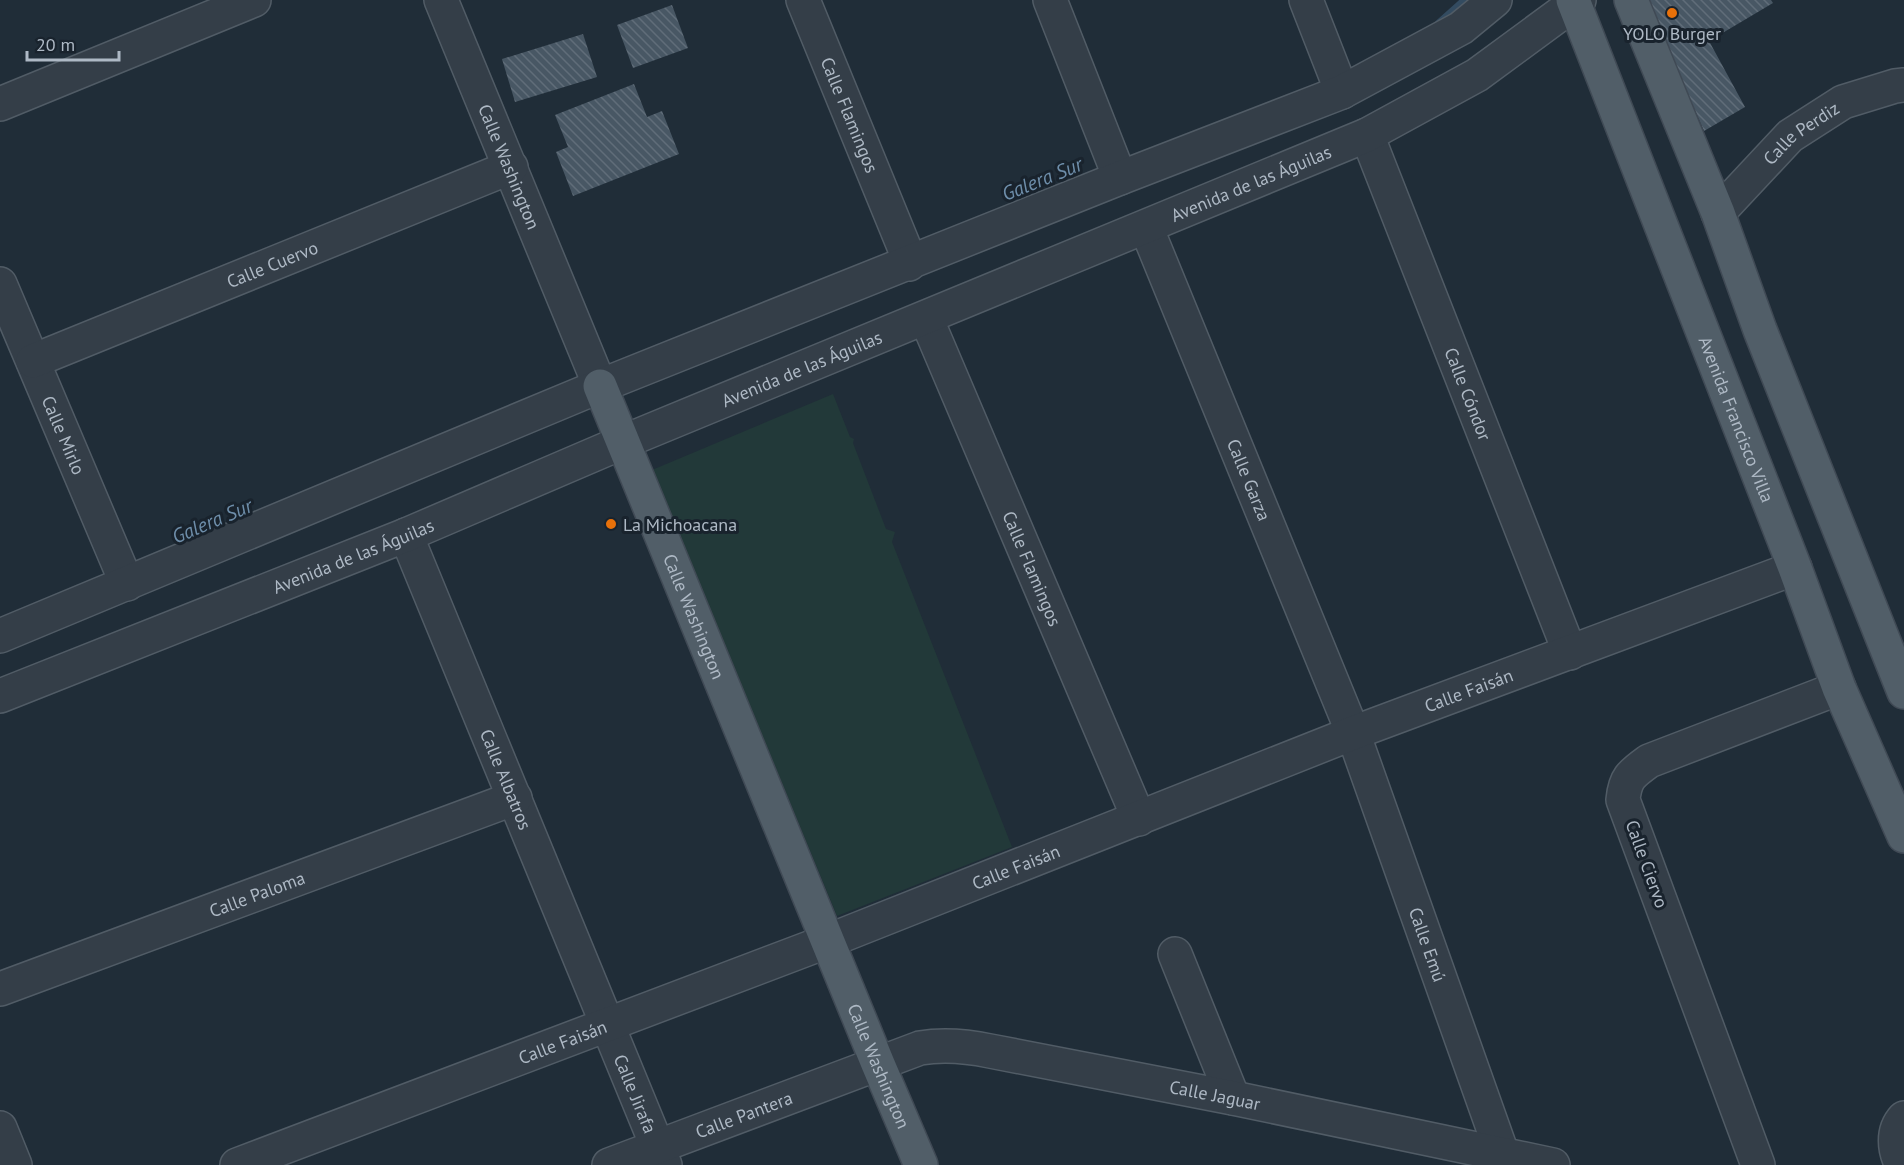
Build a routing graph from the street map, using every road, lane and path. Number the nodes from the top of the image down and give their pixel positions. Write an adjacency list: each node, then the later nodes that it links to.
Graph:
1 (254, 0): 11 (street)
2 (441, 0): 13 (street, Calle Washington)
3 (803, 0): 17 (street, Calle Flamingos)
4 (1050, 0): 14 (street)
5 (1306, 0): 10 (street)
6 (1495, 0): 10 (street)
7 (1631, 0): 15 (main road)
8 (1576, 1): 12 (street, Avenida de las Águilas); 24 (main road, Avenida Francisco Villa)
9 (1904, 85): 15 (street, Calle Perdiz)
10 (1342, 92): 14 (street)
11 (0, 104)
12 (1367, 135): 16 (street, Avenida de las Águilas); 27 (street, Calle Cóndor)
13 (511, 167): 20 (street, Calle Cuervo); 21 (street, Calle Washington)
14 (1120, 178): 17 (street)
15 (1718, 213): 29 (main road)
16 (1146, 227): 19 (street, Avenida de las Águilas); 31 (street, Calle Garza)
17 (909, 264): 21 (street)
18 (0, 285): 20 (street, Calle Mirlo)
19 (926, 318): 22 (street, Avenida de las Águilas); 33 (street, Calle Flamingos)
20 (33, 362): 25 (street, Calle Mirlo)
21 (600, 386): 22 (main road, Calle Washington); 25 (street)
22 (623, 442): 23 (street, Avenida de las Águilas); 35 (main road, Calle Washington)
23 (406, 535): 30 (street, Avenida de las Águilas); 32 (street, Calle Albatros)
24 (1795, 568): 27 (street, Calle Faisán); 28 (main road, Avenida Francisco Villa)
25 (127, 584): 26 (street)
26 (0, 636)
27 (1570, 653): 31 (street, Calle Faisán)
28 (1839, 688): 34 (main road, Avenida Francisco Villa); 50 (street, Calle Ciervo)
29 (1904, 692)
30 (0, 696)
31 (1353, 733): 33 (street, Calle Faisán); 44 (street, Calle Emú)
32 (515, 798): 37 (street, Calle Paloma); 38 (street, Calle Albatros)
33 (1139, 819): 35 (street, Calle Faisán)
34 (1904, 836)
35 (828, 941): 38 (street, Calle Faisán); 39 (main road, Calle Washington)
36 (1175, 954): 40 (street)
37 (0, 989)
38 (608, 1023): 43 (street, Calle Jirafa); 46 (street, Calle Faisán)
39 (878, 1064): 40 (street, Calle Jaguar); 43 (street, Calle Pantera); 48 (main road, Calle Washington)
40 (1233, 1098): 44 (street, Calle Jaguar)
41 (1904, 1118): 51 (street)
42 (0, 1128): 45 (street)
43 (662, 1156): 47 (street, Calle Pantera)
44 (1503, 1156): 49 (street, Calle Jaguar)
45 (15, 1165)
46 (237, 1165)
47 (609, 1165)
48 (921, 1165)
49 (1553, 1165)
50 (1758, 1165)
51 (1902, 1165)

